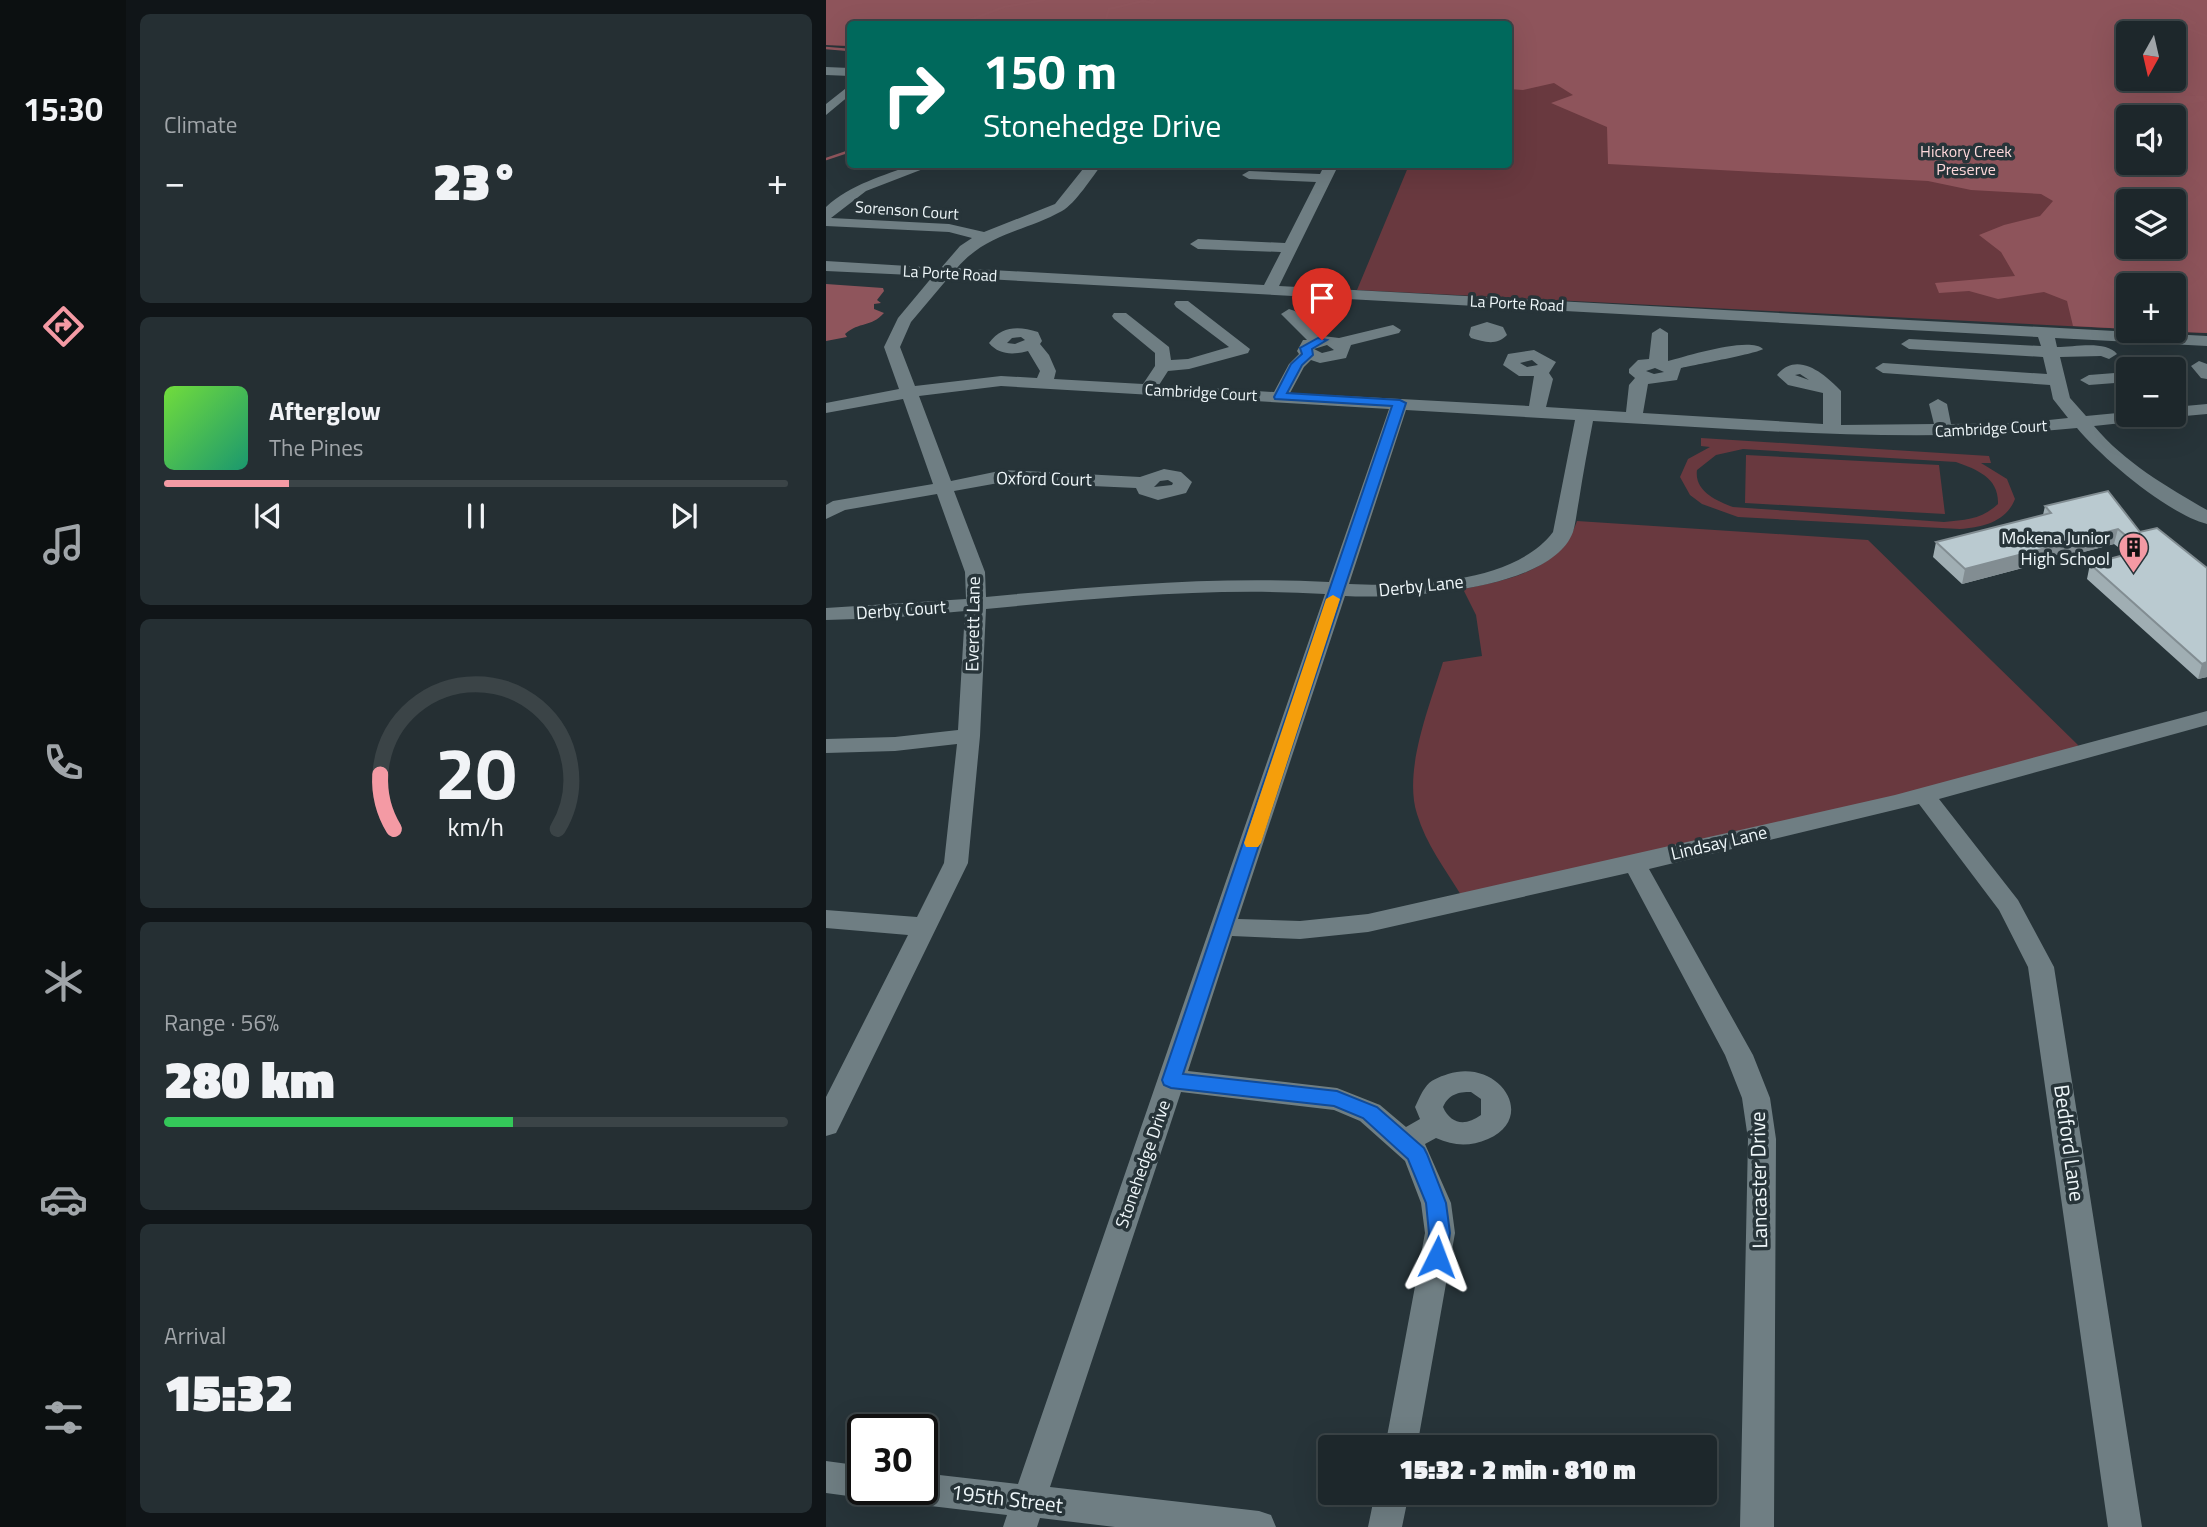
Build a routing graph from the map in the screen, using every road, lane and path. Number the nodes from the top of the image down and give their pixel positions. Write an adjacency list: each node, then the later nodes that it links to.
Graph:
1 (826, 71): 2 (street)
2 (847, 72)
3 (847, 92): 4 (street)
4 (826, 111)
5 (918, 168): 9 (street)
6 (1091, 168): 11 (street, Everett Lane)
7 (1328, 171): 8 (street); 13 (street)
8 (1249, 175)
9 (826, 215)
10 (826, 222): 11 (street, Sorenson Court)
11 (985, 237): 15 (street, Everett Lane)
12 (1198, 244): 13 (street)
13 (1290, 248): 16 (street)
14 (826, 266): 15 (street, La Porte Road)
15 (944, 273): 16 (street, La Porte Road); 42 (street, Everett Lane)
16 (1269, 290): 21 (street, La Porte Road)
17 (1182, 304): 33 (street)
18 (1289, 314): 28 (street)
19 (1120, 316): 33 (street)
20 (1393, 330): 26 (street)
21 (2045, 331): 24 (street, La Porte Road); 30 (street)
22 (1661, 332): 32 (street)
23 (1494, 338): 49 (street)
24 (2207, 341)
25 (1030, 344): 39 (street)
26 (1340, 344): 28 (street)
27 (1909, 344): 30 (street)
28 (1313, 348): 43 (street)
29 (1755, 349): 32 (street)
30 (2050, 352): 31 (street); 37 (street)
31 (2109, 354)
32 (1663, 365): 36 (street)
33 (1163, 366): 41 (street)
34 (1883, 368): 37 (street)
35 (2116, 378): 38 (street)
36 (1645, 379): 51 (street)
37 (2057, 380): 53 (street)
38 (2089, 380)
39 (1044, 383): 41 (street, Cambridge Court); 42 (street, Cambridge Court)
40 (1824, 385): 54 (street)
41 (1148, 389): 43 (street, Cambridge Court)
42 (908, 393): 46 (street, Cambridge Court); 57 (street, Everett Lane)
43 (1280, 397): 44 (street, Cambridge Court)
44 (1400, 403): 49 (street, Cambridge Court); 60 (street, Stonehedge Drive)
45 (1938, 404): 55 (street)
46 (826, 408)
47 (2186, 408): 48 (street)
48 (2207, 409)
49 (1537, 411): 50 (street, Cambridge Court)
50 (1586, 415): 51 (street, Cambridge Court); 60 (street, Derby Lane)
51 (1634, 417): 54 (street, Cambridge Court)
52 (2116, 418): 53 (street, Cambridge Court)
53 (2081, 422): 55 (street, Cambridge Court); 59 (street)
54 (1832, 429): 55 (street, Cambridge Court)
55 (1944, 430)
56 (1144, 483): 57 (street, Oxford Court)
57 (944, 486): 58 (street, Oxford Court); 61 (street, Everett Lane)
58 (831, 504)
59 (2207, 518)
60 (1337, 590): 61 (street, Derby Lane); 70 (street, Stonehedge Drive)
61 (976, 604): 62 (street, Derby Court); 64 (street, Everett Lane)
62 (826, 614)
63 (2207, 718): 66 (street, Lindsay Lane)
64 (969, 736): 65 (street); 69 (street, Everett Lane)
65 (826, 746)
66 (1924, 795): 67 (street, Lindsay Lane); 84 (street, Bedford Lane)
67 (1634, 863): 70 (street, Lindsay Lane); 83 (street, Lancaster Drive)
68 (826, 919): 69 (street)
69 (925, 927): 73 (street, Everett Lane)
70 (1224, 927): 71 (street, Stonehedge Drive)
71 (1171, 1080): 74 (street); 80 (street, Stonehedge Drive)
72 (1436, 1124): 74 (street)
73 (826, 1125)
74 (1404, 1142): 75 (street)
75 (1403, 1435)
76 (826, 1477): 77 (street)
77 (847, 1480)
78 (938, 1493): 80 (street, 195th Street)
79 (1390, 1505): 82 (street)
80 (1024, 1515): 81 (street, 195th Street)
81 (1259, 1527)
82 (1385, 1527)
83 (1757, 1527)
84 (2125, 1527)

